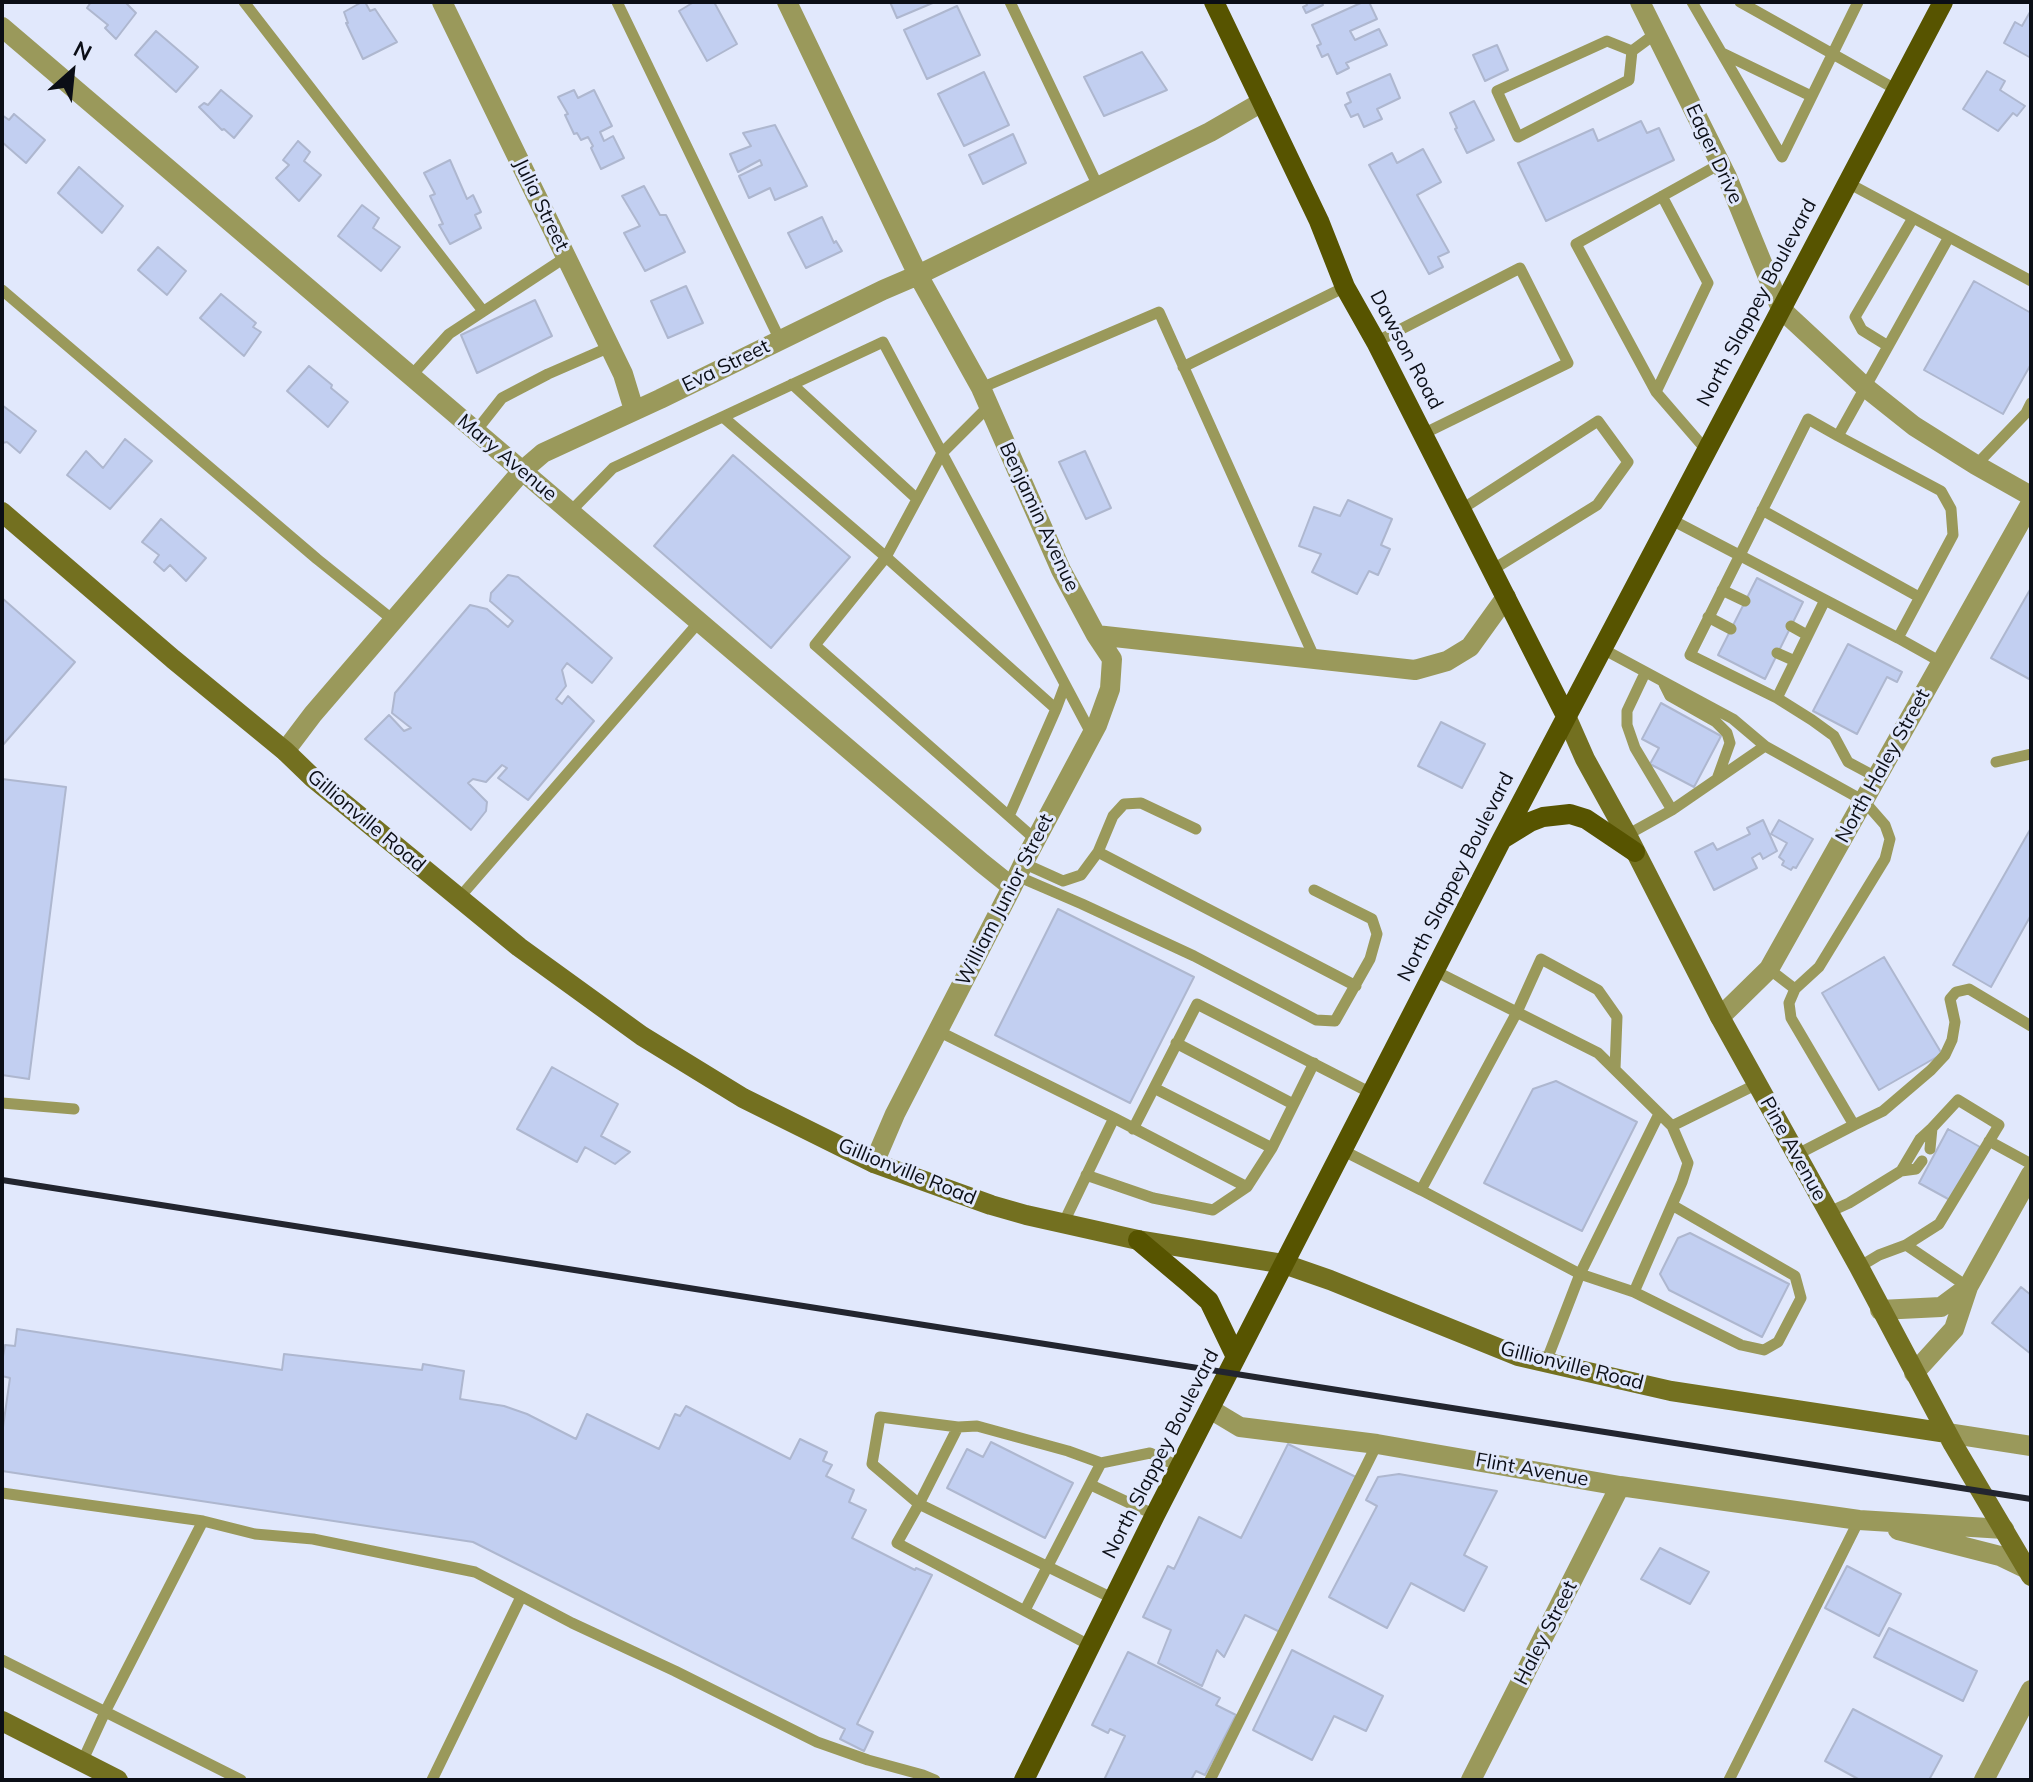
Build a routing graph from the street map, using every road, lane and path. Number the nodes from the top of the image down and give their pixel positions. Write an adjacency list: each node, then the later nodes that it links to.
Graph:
1 (244, 2): 32 (lane)
2 (442, 2): 26 (street, Julia Street)
3 (617, 2): 33 (lane)
4 (787, 2): 27 (street, Benjamin Avenue)
5 (1010, 2): 22 (lane)
6 (1214, 2): 19 (main road, Dawson Road)
7 (1640, 2): 13 (street, Eager Drive)
8 (1692, 2): 15 (lane)
9 (1740, 2): 16 (lane)
10 (1858, 2): 16 (lane)
11 (1943, 2): 17 (main road, North Slappey Boulevard)
12 (2, 27): 38 (street, Mary Avenue)
13 (1655, 34): 14 (lane); 20 (street, Eager Drive)
14 (1632, 51): 14 (lane)
15 (1721, 53): 18 (lane); 18 (lane)
16 (1833, 53): 17 (lane); 18 (lane)
17 (1897, 90): 21 (main road, North Slappey Boulevard)
18 (1811, 96)
19 (1262, 102): 22 (street, Eva Street); 29 (main road, Dawson Road)
20 (1720, 164): 23 (lane); 31 (street, Eager Drive)
21 (1848, 183): 24 (lane); 31 (main road, North Slappey Boulevard)
22 (1098, 186): 27 (street, Eva Street)
23 (1662, 196): 41 (lane); 41 (lane)
24 (1913, 218): 25 (lane); 35 (lane)
25 (1949, 237): 28 (lane); 35 (lane)
26 (566, 257): 32 (lane); 36 (street, Julia Street)
27 (918, 275): 33 (street, Eva Street); 42 (street, Benjamin Avenue)
28 (2031, 281)
29 (1345, 287): 34 (main road, Dawson Road); 37 (lane)
30 (2, 290): 70 (lane)
31 (1781, 309): 40 (street); 49 (main road, North Slappey Boulevard)
32 (483, 311): 38 (lane)
33 (780, 340): 44 (street, Eva Street)
34 (1376, 342): 47 (main road, Dawson Road); 47 (lane)
35 (1888, 346): 40 (lane)
36 (610, 347): 44 (street, Julia Street); 46 (lane)
37 (1183, 367): 42 (lane); 79 (lane)
38 (411, 376): 46 (street, Mary Avenue)
39 (792, 384): 45 (lane); 50 (lane); 54 (lane)
40 (1865, 387): 48 (lane); 51 (street)
41 (1656, 392): 49 (lane)
42 (985, 397): 50 (lane); 74 (street, Benjamin Avenue)
43 (2031, 403): 51 (lane)
44 (634, 410): 52 (street, Eva Street)
45 (723, 417): 59 (lane); 62 (lane)
46 (476, 431): 52 (street, Mary Avenue)
47 (1423, 434): 56 (main road, Dawson Road)
48 (1838, 436): 57 (lane); 66 (lane)
49 (1707, 451): 60 (main road, North Slappey Boulevard)
50 (942, 453): 54 (lane); 84 (lane)
51 (1976, 465): 53 (street)
52 (522, 471): 59 (street, Mary Avenue); 70 (street, Eva Street)
53 (2031, 496)
54 (917, 499): 62 (lane)
55 (2031, 503): 81 (street, North Haley Street)
56 (1462, 509): 63 (main road, Dawson Road); 63 (lane)
57 (1762, 510): 61 (lane); 66 (lane)
58 (2, 512): 90 (main road, Gillionville Road)
59 (570, 512): 71 (street, Mary Avenue)
60 (1670, 519): 61 (lane); 77 (main road, North Slappey Boulevard)
61 (1740, 556): 64 (lane); 67 (lane)
62 (886, 557): 86 (lane); 97 (lane)
63 (1492, 570): 65 (main road, Dawson Road)
64 (1722, 590): 68 (lane); 69 (lane)
65 (1506, 597): 79 (street); 87 (main road, Dawson Road)
66 (1919, 597): 76 (lane)
67 (1825, 600): 75 (lane); 76 (lane)
68 (1745, 601)
69 (1708, 617): 73 (lane); 85 (lane)
70 (393, 620): 90 (street, Eva Street)
71 (699, 622): 103 (street, Mary Avenue); 105 (lane)
72 (1791, 626): 75 (lane)
73 (1731, 629)
74 (1096, 635): 79 (street); 88 (street, William Junior Street)
75 (1807, 635): 80 (lane)
76 (1898, 638): 81 (lane)
77 (1601, 648): 82 (lane); 87 (main road, North Slappey Boulevard)
78 (1777, 653): 80 (lane)
79 (1315, 659)
80 (1795, 661): 85 (lane)
81 (1941, 662): 93 (street, North Haley Street)
82 (1645, 673): 83 (lane); 96 (lane)
83 (1663, 682): 89 (lane); 94 (lane)
84 (1065, 685): 86 (lane); 88 (lane)
85 (1777, 698): 93 (lane)
86 (1056, 709): 97 (lane)
87 (1566, 716): 100 (main road, North Slappey Boulevard); 101 (main road, Pine Avenue)
88 (1092, 735): 99 (street, William Junior Street)
89 (1765, 746): 94 (lane); 95 (lane)
90 (285, 751): 105 (main road, Gillionville Road)
91 (2031, 754): 92 (lane)
92 (1996, 762)
93 (1876, 777): 95 (street, North Haley Street)
94 (1717, 780): 96 (lane)
95 (1864, 801): 106 (street, North Haley Street); 109 (lane)
96 (1672, 810): 101 (lane)
97 (1009, 816): 99 (lane)
98 (1196, 829): 102 (lane)
99 (1036, 840): 103 (street, William Junior Street)
100 (1501, 841): 101 (main road); 107 (main road, North Slappey Boulevard)
101 (1631, 843): 111 (main road, Pine Avenue)
102 (1098, 852): 103 (lane); 108 (lane)
103 (1018, 875): 108 (lane); 113 (street, William Junior Street)
104 (1314, 890): 108 (lane)
105 (459, 898): 135 (main road, Gillionville Road)
106 (1769, 969): 109 (lane); 111 (street, North Haley Street)
107 (1435, 971): 110 (lane); 119 (main road, North Slappey Boulevard)
108 (1356, 986)
109 (1795, 989): 125 (lane)
110 (1517, 1012): 116 (lane); 116 (lane); 141 (lane)
111 (1720, 1017): 117 (main road, Pine Avenue)
112 (2031, 1026): 125 (lane)
113 (938, 1031): 124 (lane); 135 (street, William Junior Street)
114 (1176, 1043): 115 (lane); 118 (lane); 121 (lane)
115 (1314, 1063): 119 (lane); 121 (lane)
116 (1615, 1069): 123 (lane)
117 (1757, 1084): 126 (lane); 133 (main road, Pine Avenue)
118 (1154, 1088): 128 (lane); 130 (lane)
119 (1371, 1093): 132 (main road, North Slappey Boulevard)
120 (2, 1103): 122 (lane)
121 (1293, 1104): 130 (lane)
122 (74, 1109)
123 (1659, 1114): 126 (lane); 149 (lane)
124 (1114, 1118): 128 (lane); 139 (lane)
125 (1854, 1125): 133 (lane)
126 (1672, 1126): 142 (lane)
127 (1932, 1128): 129 (lane); 131 (lane); 137 (lane)
128 (1133, 1129): 140 (lane)
129 (1989, 1141): 136 (lane); 146 (lane)
130 (1272, 1148): 140 (lane)
131 (1930, 1149)
132 (1342, 1150): 141 (lane); 147 (main road, North Slappey Boulevard)
133 (1796, 1155): 143 (main road, Pine Avenue)
134 (1922, 1161): 137 (lane)
135 (874, 1163): 144 (main road, Gillionville Road)
136 (2031, 1164)
137 (1901, 1171): 143 (lane)
138 (2031, 1174): 150 (street)
139 (1086, 1175): 140 (lane); 144 (lane)
140 (1247, 1187)
141 (1421, 1190): 149 (lane)
142 (1672, 1205): 151 (lane); 151 (lane)
143 (1827, 1213): 148 (main road, Pine Avenue)
144 (1063, 1224): 145 (main road, Gillionville Road)
145 (1138, 1240): 147 (main road, Gillionville Road); 153 (main road)
146 (1906, 1245): 148 (lane); 150 (lane)
147 (1284, 1264): 153 (main road, North Slappey Boulevard); 154 (main road, Gillionville Road)
148 (1859, 1267): 152 (main road, Pine Avenue)
149 (1580, 1274): 151 (lane); 154 (lane)
150 (1968, 1287): 152 (street); 155 (street)
151 (1634, 1292)
152 (1880, 1310): 155 (main road, Pine Avenue)
153 (1236, 1357): 156 (main road, North Slappey Boulevard)
154 (1546, 1362): 158 (main road, Gillionville Road)
155 (1914, 1373): 158 (main road, Pine Avenue)
156 (1210, 1409): 159 (street, Flint Avenue); 162 (main road, North Slappey Boulevard)
157 (958, 1427): 161 (lane); 166 (lane); 166 (lane)
158 (1947, 1433): 160 (street); 170 (main road, Pine Avenue)
159 (1377, 1444): 164 (street, Flint Avenue); 187 (lane)
160 (2031, 1446)
161 (1101, 1463): 162 (lane); 163 (lane)
162 (1180, 1467): 167 (main road, North Slappey Boulevard)
163 (1091, 1485): 167 (lane); 171 (lane)
164 (1620, 1486): 168 (street, Flint Avenue); 188 (street, Haley Street)
165 (2, 1493): 169 (lane)
166 (919, 1504): 171 (lane); 175 (lane)
167 (1155, 1515): 174 (main road, North Slappey Boulevard)
168 (1859, 1520): 170 (street, Flint Avenue); 172 (street, Flint Avenue); 189 (lane)
169 (203, 1521): 173 (lane); 179 (lane)
170 (2004, 1529): 172 (main road, Pine Avenue)
171 (1048, 1567): 174 (lane); 175 (lane)
172 (2029, 1572)
173 (521, 1597): 184 (lane); 185 (lane)
174 (1114, 1599): 176 (main road, North Slappey Boulevard)
175 (1025, 1610): 176 (lane)
176 (1091, 1646): 186 (main road, North Slappey Boulevard)
177 (2, 1660): 179 (lane)
178 (2031, 1690): 190 (street)
179 (105, 1712): 181 (lane); 183 (lane)
180 (2, 1721): 181 (main road)
181 (82, 1762): 182 (main road)
182 (118, 1780)
183 (241, 1780)
184 (432, 1780)
185 (935, 1780)
186 (1024, 1780)
187 (1210, 1780)
188 (1471, 1780)
189 (1729, 1780)
190 (1984, 1780)

